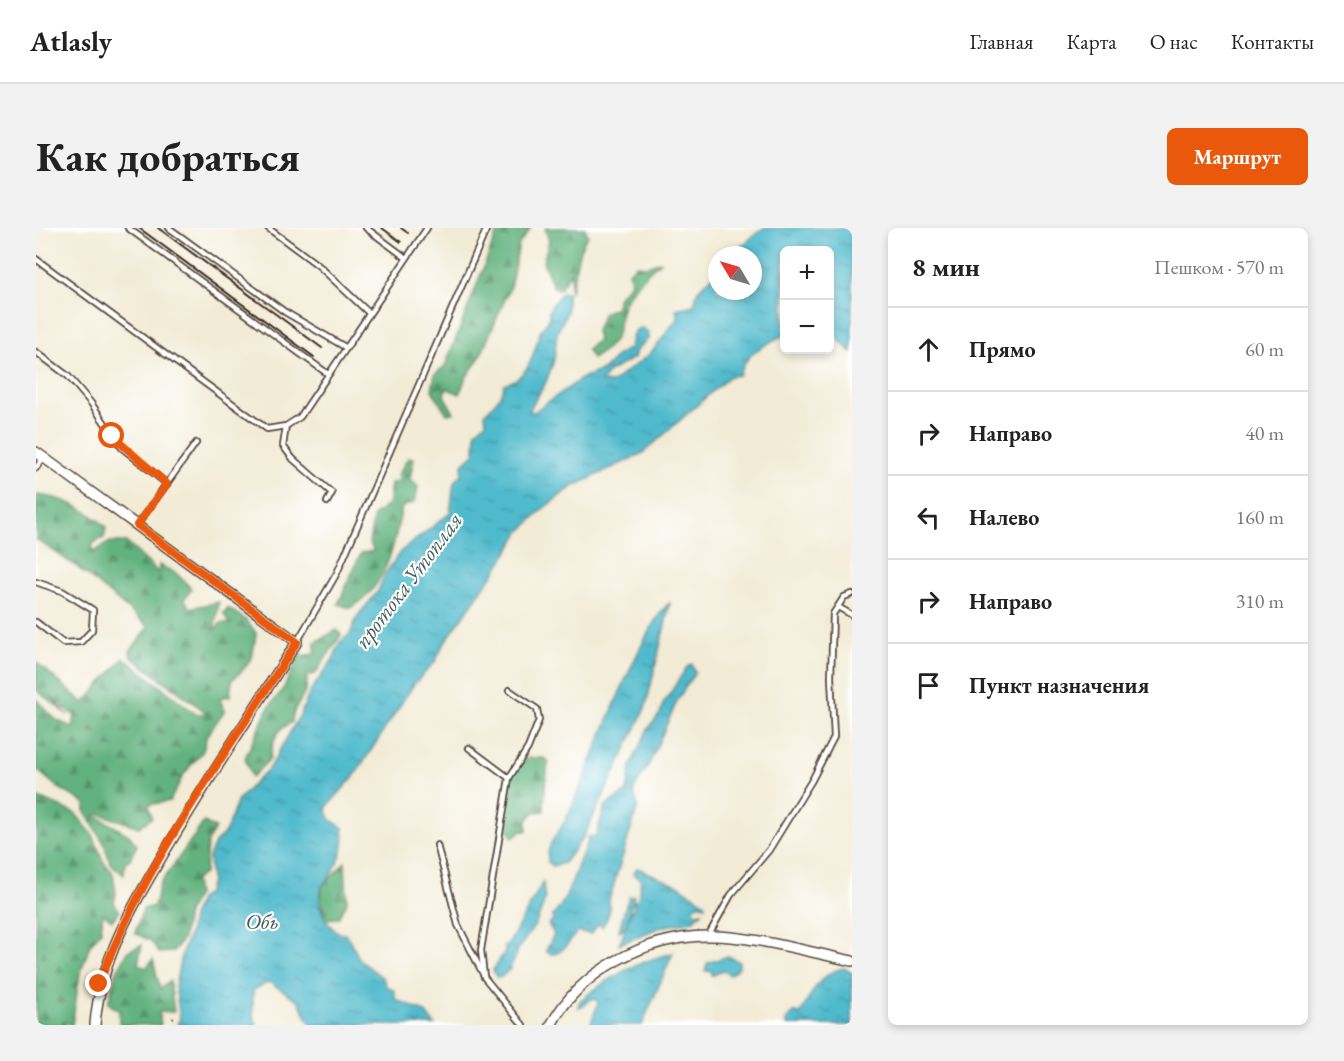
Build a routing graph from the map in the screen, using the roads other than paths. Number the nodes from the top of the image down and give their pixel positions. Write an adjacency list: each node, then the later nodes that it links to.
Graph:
1 (128, 228): 13 (lane)
2 (170, 228): 11 (lane)
3 (268, 228): 10 (lane)
4 (366, 228): 8 (lane)
5 (418, 228): 7 (lane)
6 (487, 228): 26 (lane)
7 (425, 230): 8 (lane)
8 (405, 257): 10 (lane)
9 (36, 259): 14 (lane)
10 (368, 312): 11 (lane)
11 (345, 347): 13 (lane)
12 (36, 352): 18 (lane)
13 (328, 374): 14 (lane)
14 (286, 426): 19 (lane)
15 (196, 443): 18 (lane)
16 (40, 455): 17 (lane); 20 (street)
17 (36, 468)
18 (167, 484): 20 (lane)
19 (327, 502)
20 (137, 525): 26 (street)
21 (36, 582): 25 (lane)
22 (852, 594): 23 (lane)
23 (838, 607): 24 (lane); 31 (lane)
24 (852, 615)
25 (36, 622)
26 (297, 642): 34 (street)
27 (510, 690): 29 (lane)
28 (469, 748): 29 (lane)
29 (509, 778): 33 (lane)
30 (437, 845): 33 (lane)
31 (708, 936): 32 (street); 36 (street)
32 (852, 961)
33 (484, 977): 35 (lane)
34 (95, 1025)
35 (523, 1025)
36 (551, 1025)

